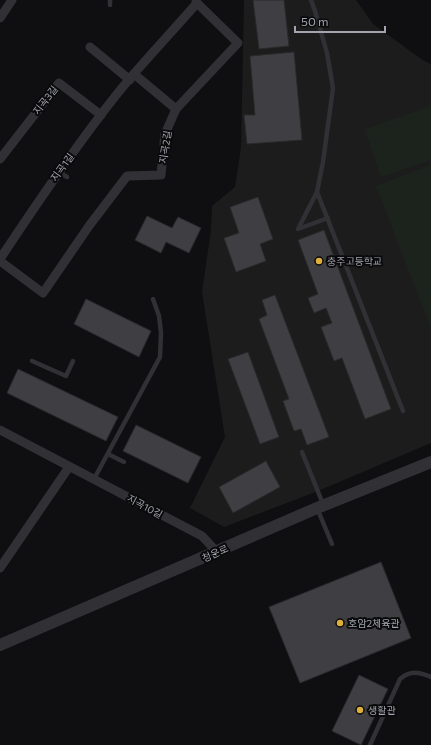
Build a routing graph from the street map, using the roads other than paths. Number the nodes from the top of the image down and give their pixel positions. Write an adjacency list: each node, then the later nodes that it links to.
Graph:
1 (12, 0): 4 (street)
2 (311, 0): 10 (lane)
3 (196, 1): 6 (street, 지곡1길); 7 (street, 지곡2길)
4 (0, 18)
5 (90, 47): 6 (street)
6 (132, 77): 7 (street); 8 (street, 지곡1길)
7 (176, 109): 12 (street, 지곡2길)
8 (101, 115): 9 (street, 지곡3길); 12 (street, 지곡1길)
9 (0, 160)
10 (317, 192): 11 (lane); 11 (lane)
11 (328, 218): 16 (lane)
12 (0, 260)
13 (153, 299): 19 (lane)
14 (32, 361): 15 (lane)
15 (73, 361)
16 (403, 411)
17 (0, 430): 22 (street, 지곡10길)
18 (302, 452): 24 (lane)
19 (108, 454): 20 (lane); 23 (lane)
20 (124, 462)
21 (431, 462): 24 (street, 청운로)
22 (69, 466): 23 (street, 지곡10길); 27 (street)
23 (94, 480): 26 (street, 지곡10길)
24 (320, 507): 25 (lane); 26 (street, 청운로)
25 (332, 544)
26 (217, 552): 28 (street, 청운로)
27 (0, 568)
28 (1, 643)
29 (431, 677): 30 (lane)
30 (370, 745)

